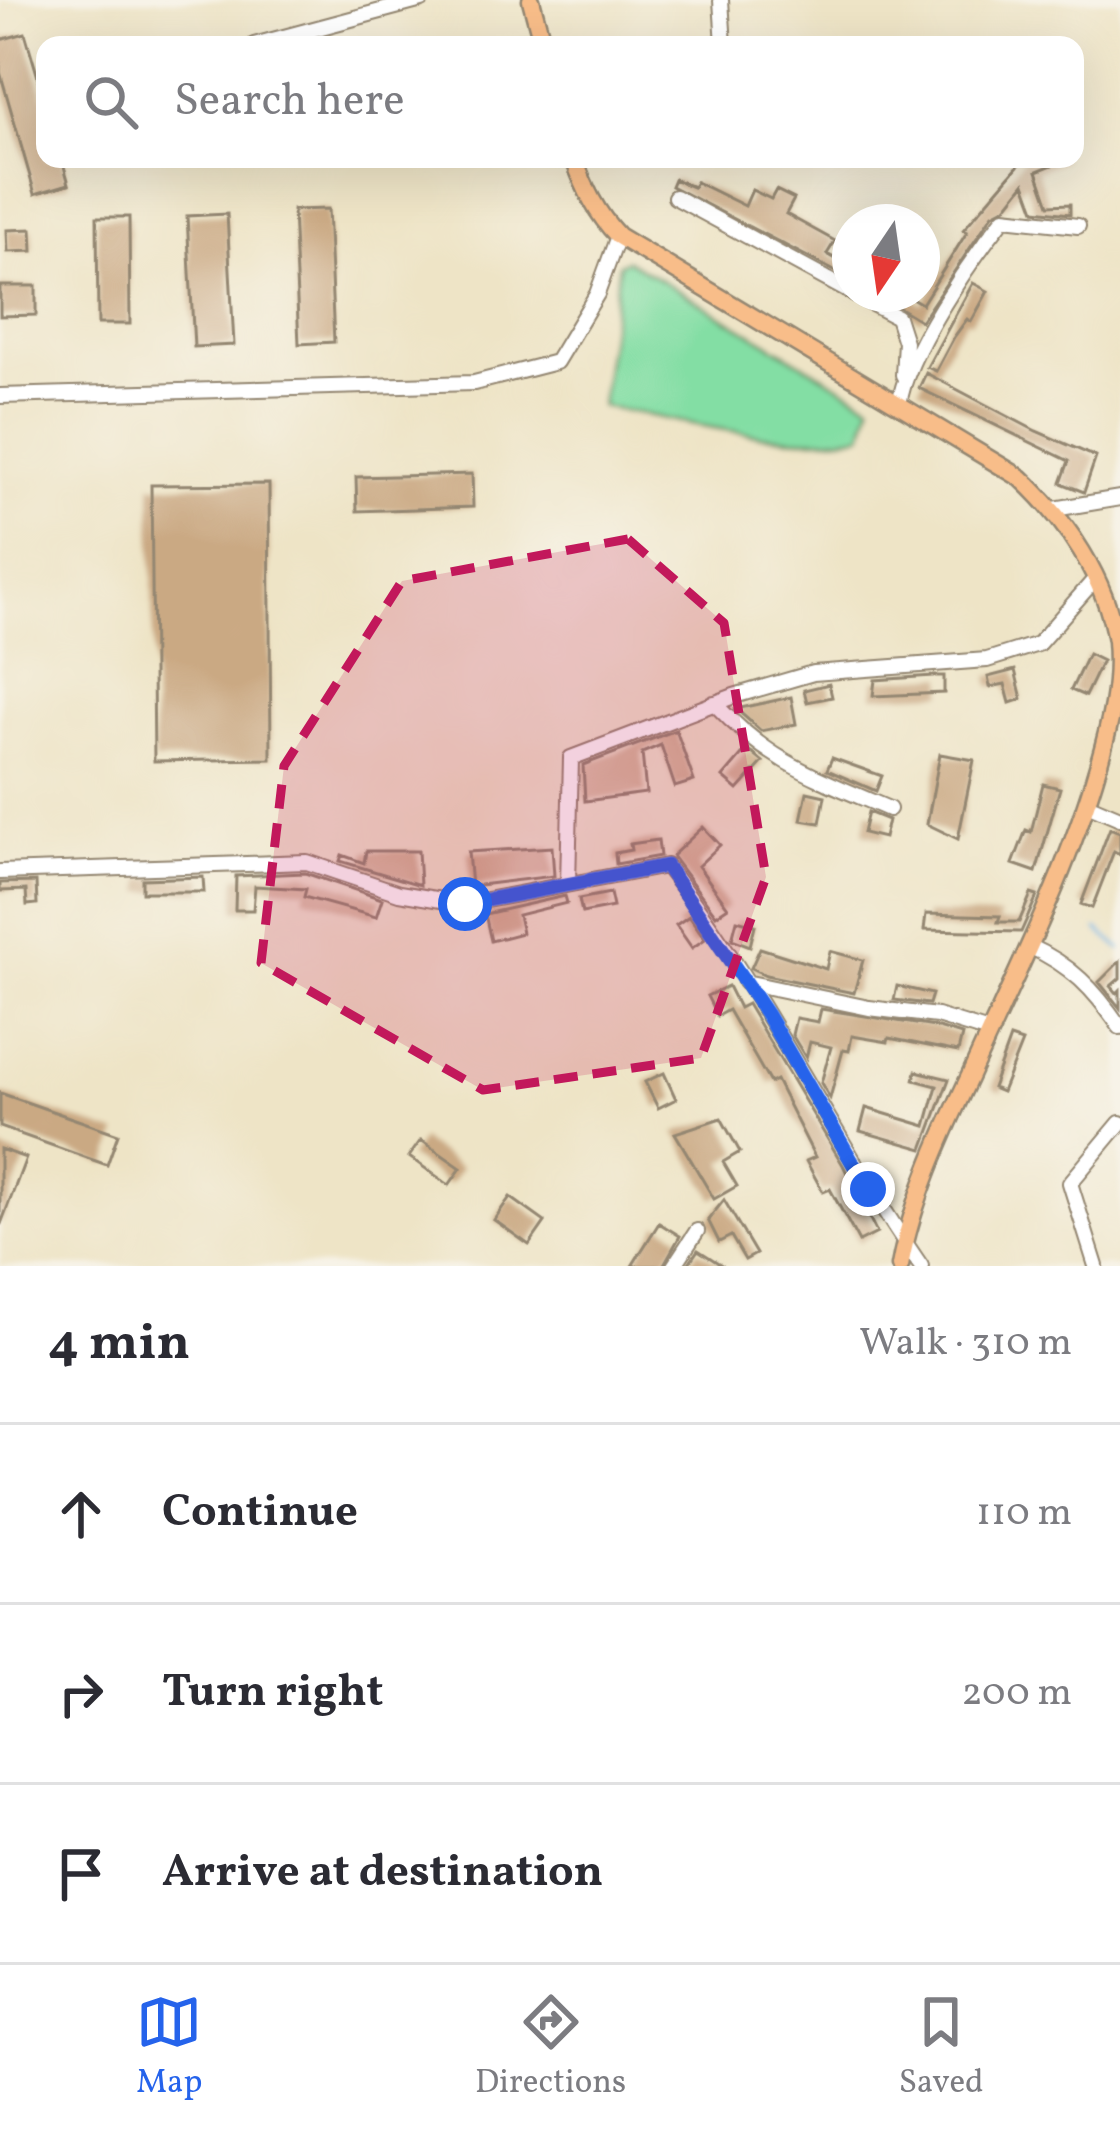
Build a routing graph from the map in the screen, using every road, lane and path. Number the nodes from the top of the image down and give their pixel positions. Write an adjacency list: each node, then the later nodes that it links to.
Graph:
1 (422, 0): 4 (street)
2 (531, 0): 5 (main road)
3 (721, 0): 6 (street)
4 (288, 36)
5 (541, 36)
6 (723, 36)
7 (577, 168): 10 (main road)
8 (675, 197): 11 (street)
9 (1078, 226): 13 (street)
10 (618, 236): 14 (street); 15 (main road)
11 (832, 282)
12 (888, 312): 13 (street)
13 (902, 380): 15 (street)
14 (0, 396)
15 (899, 405): 17 (main road)
16 (1120, 498): 17 (street)
17 (1054, 508): 18 (main road)
18 (1095, 579): 19 (street); 20 (main road)
19 (714, 703): 21 (street); 24 (street)
20 (1088, 804): 22 (street); 25 (main road)
21 (889, 808)
22 (1120, 818)
23 (0, 872): 24 (street)
24 (568, 884): 26 (street)
25 (1029, 946): 27 (street); 28 (main road)
26 (746, 982): 28 (street); 31 (street)
27 (1120, 1027)
28 (989, 1032): 31 (main road)
29 (1120, 1123): 35 (street)
30 (697, 1232): 32 (street)
31 (904, 1242): 33 (main road); 34 (street)
32 (674, 1266)
33 (900, 1266)
34 (921, 1266)
35 (1096, 1266)

